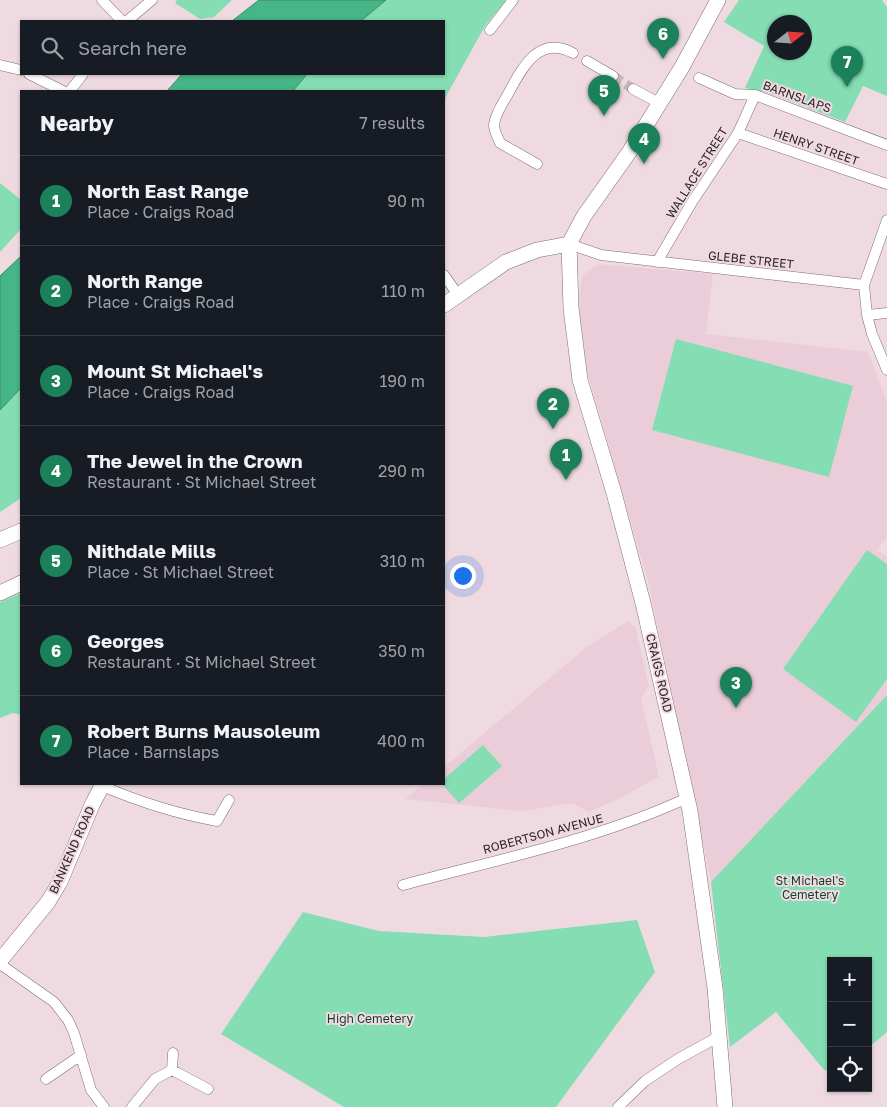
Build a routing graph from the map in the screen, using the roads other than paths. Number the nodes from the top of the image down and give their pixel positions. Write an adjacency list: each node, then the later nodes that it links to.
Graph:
1 (102, 0): 5 (street)
2 (152, 0): 6 (street)
3 (512, 0): 7 (street)
4 (718, 0): 20 (street)
5 (121, 20)
6 (128, 20)
7 (490, 30)
8 (573, 53): 23 (street)
9 (587, 61): 14 (street)
10 (0, 65): 11 (street)
11 (20, 70)
12 (31, 75): 17 (street)
13 (83, 75): 18 (street)
14 (613, 76)
15 (699, 78): 19 (street, BARNSLAPS)
16 (633, 88): 20 (street)
17 (60, 90)
18 (71, 90)
19 (755, 95): 21 (street, WALLACE STREET); 22 (street, BARNSLAPS)
20 (659, 103): 26 (street)
21 (738, 132): 24 (street, HENRY STREET); 27 (street, WALLACE STREET)
22 (887, 145)
23 (537, 164)
24 (887, 184)
25 (887, 220): 29 (street)
26 (569, 244): 27 (street, GLEBE STREET); 30 (street); 40 (street, CRAIGS ROAD)
27 (657, 262): 29 (street, GLEBE STREET)
28 (445, 277): 30 (street)
29 (864, 285): 33 (street)
30 (458, 295): 31 (street)
31 (445, 305)
32 (887, 313): 33 (street)
33 (867, 315): 34 (street)
34 (887, 370)
35 (20, 531): 36 (street)
36 (0, 540)
37 (20, 583): 38 (street)
38 (0, 593)
39 (102, 785): 41 (street); 43 (street, BANKEND ROAD)
40 (687, 798): 42 (street, ROBERTSON AVENUE); 44 (street, CRAIGS ROAD)
41 (229, 800)
42 (403, 884)
43 (0, 963): 46 (street)
44 (718, 1037): 52 (street); 53 (street, CRAIGS ROAD)
45 (173, 1053): 47 (street)
46 (81, 1056): 48 (street); 50 (street)
47 (172, 1070): 49 (street); 51 (street)
48 (46, 1079)
49 (208, 1090)
50 (104, 1107)
51 (132, 1107)
52 (618, 1107)
53 (724, 1107)

